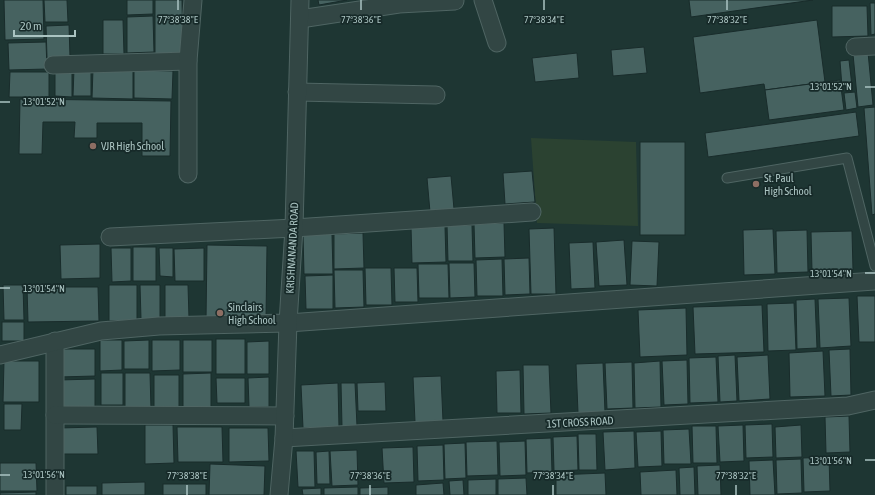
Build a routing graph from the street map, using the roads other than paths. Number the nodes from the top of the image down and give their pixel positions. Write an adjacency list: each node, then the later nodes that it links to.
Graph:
1 (193, 0): 9 (street)
2 (300, 0): 5 (street, KRISHNANANDA ROAD)
3 (483, 0): 6 (street)
4 (455, 1): 5 (street)
5 (300, 19): 11 (street, KRISHNANANDA ROAD)
6 (497, 43)
7 (875, 46): 8 (street)
8 (855, 47)
9 (188, 61): 10 (street); 13 (street)
10 (53, 65)
11 (297, 92): 12 (street); 16 (street, KRISHNANANDA ROAD)
12 (436, 95)
13 (188, 174)
14 (727, 178): 18 (lane)
15 (532, 212): 16 (street)
16 (294, 228): 17 (street); 20 (street, KRISHNANANDA ROAD)
17 (110, 237)
18 (875, 266)
19 (875, 281): 20 (street)
20 (288, 323): 21 (street); 25 (street, KRISHNANANDA ROAD)
21 (55, 341): 22 (street); 24 (street)
22 (0, 355)
23 (875, 400): 26 (street, 1ST CROSS ROAD)
24 (55, 415): 25 (street); 27 (street)
25 (285, 416): 26 (street, KRISHNANANDA ROAD)
26 (284, 438): 28 (street, KRISHNANANDA ROAD)
27 (55, 495)
28 (279, 495)

